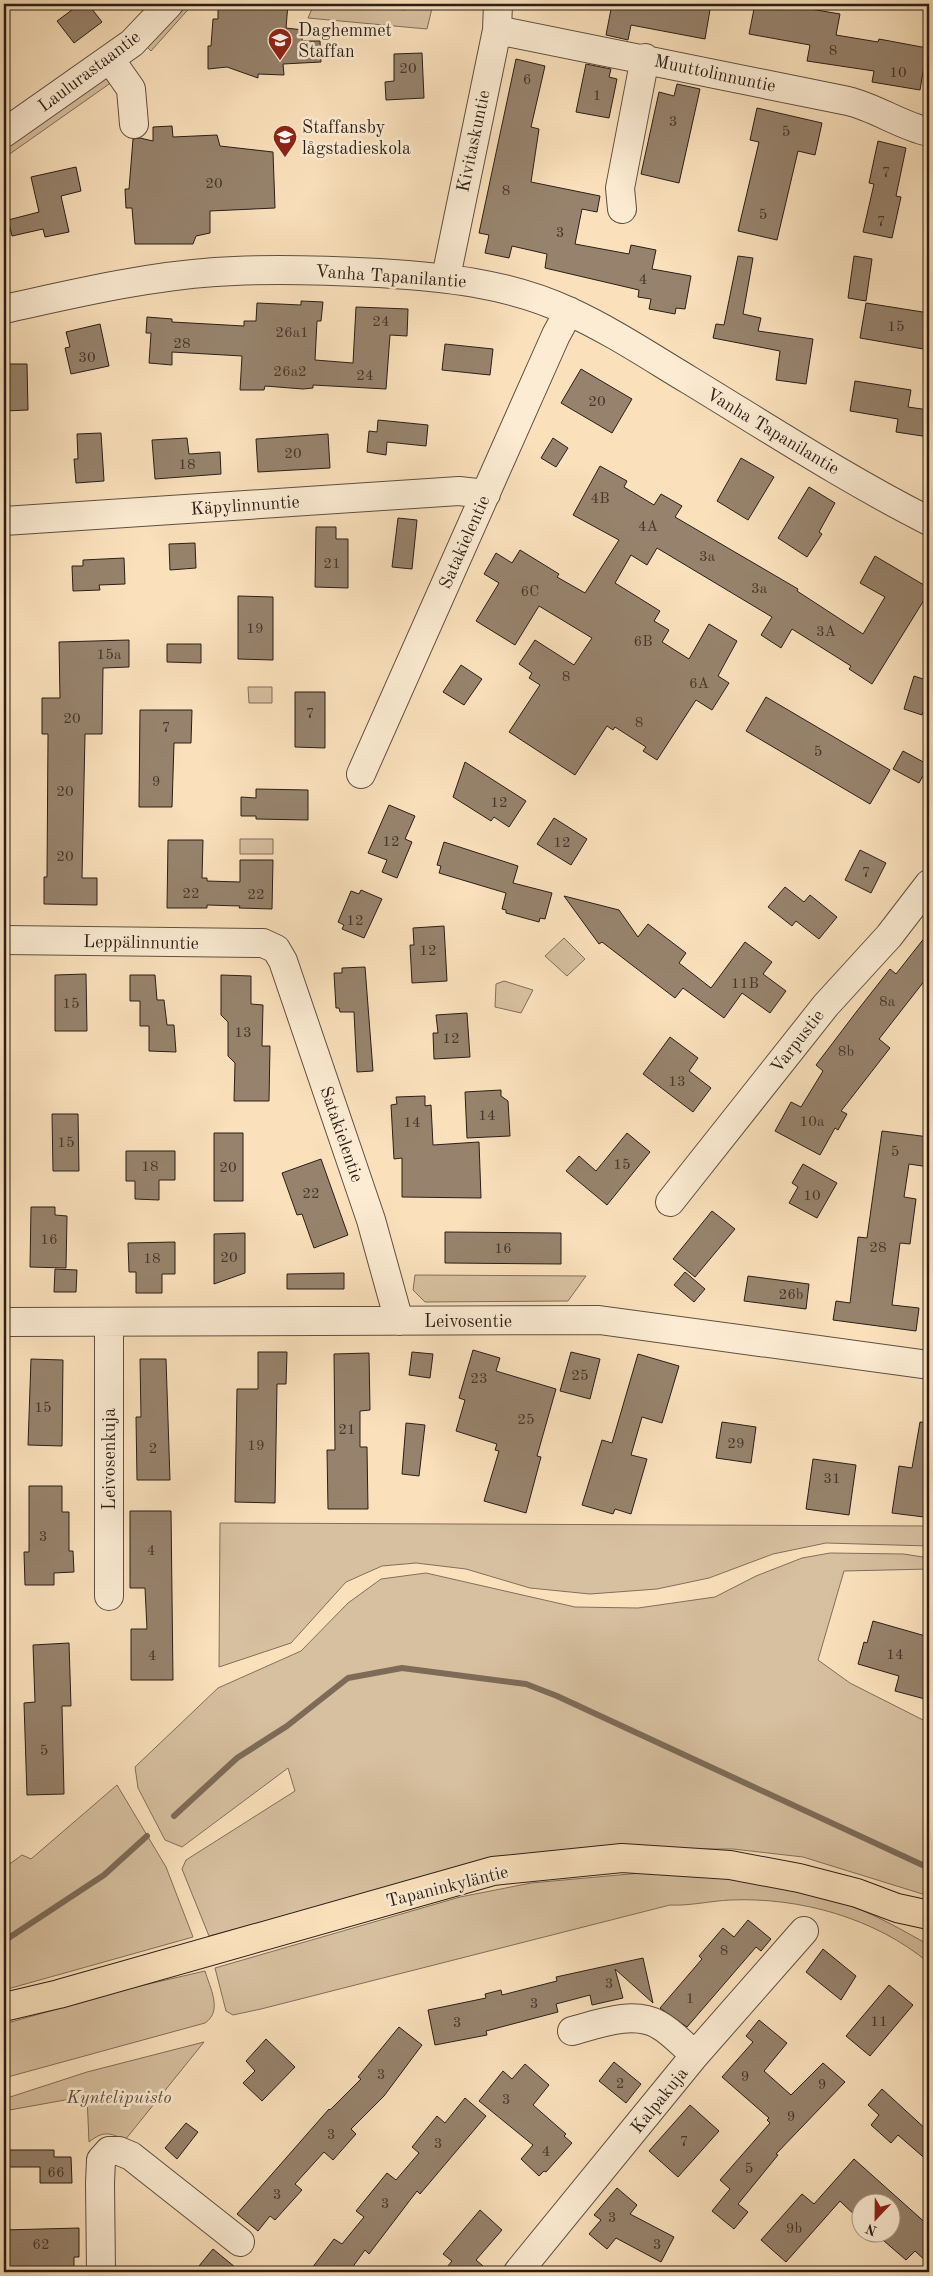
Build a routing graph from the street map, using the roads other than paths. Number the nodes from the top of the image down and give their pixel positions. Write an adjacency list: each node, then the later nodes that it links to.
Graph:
1 (169, 4): 4 (street, Laulurastaantie)
2 (497, 17): 3 (street, Muuttolinnuntie); 9 (street, Kivitaskuntie)
3 (645, 58): 6 (street, Muuttolinnuntie); 8 (street)
4 (110, 59): 5 (street); 7 (street, Laulurastaantie)
5 (134, 124)
6 (929, 132)
7 (4, 134)
8 (622, 209)
9 (446, 277): 10 (street, Vanha Tapanilantie); 11 (street, Vanha Tapanilantie)
10 (4, 308)
11 (568, 311): 12 (street, Satakielentie); 14 (street, Vanha Tapanilantie)
12 (486, 494): 13 (street, Käpylinnuntie); 15 (street, Satakielentie)
13 (4, 521)
14 (929, 521)
15 (360, 774)
16 (929, 884): 19 (street, Varpustie)
17 (4, 940): 18 (street, Leppälinnuntie)
18 (276, 949): 20 (street, Satakielentie)
19 (670, 1202)
20 (399, 1321): 22 (street, Leivosentie); 23 (street, Leivosentie)
21 (4, 1322): 22 (street, Leivosentie)
22 (109, 1322): 24 (street, Leivosenkuja)
23 (929, 1365)
24 (109, 1596)
25 (897, 1908): 26 (main road, Tapaninkyläntie); 27 (main road, Tapaninkyläntie); 29 (main road, Tapaninkyläntie)
26 (929, 1915)
27 (929, 1930)
28 (804, 1931): 31 (street, Kalpakuja)
29 (4, 2007)
30 (572, 2031): 31 (street)
31 (695, 2055): 34 (street, Kalpakuja)
32 (240, 2242): 33 (street)
33 (101, 2272)
34 (518, 2272)

